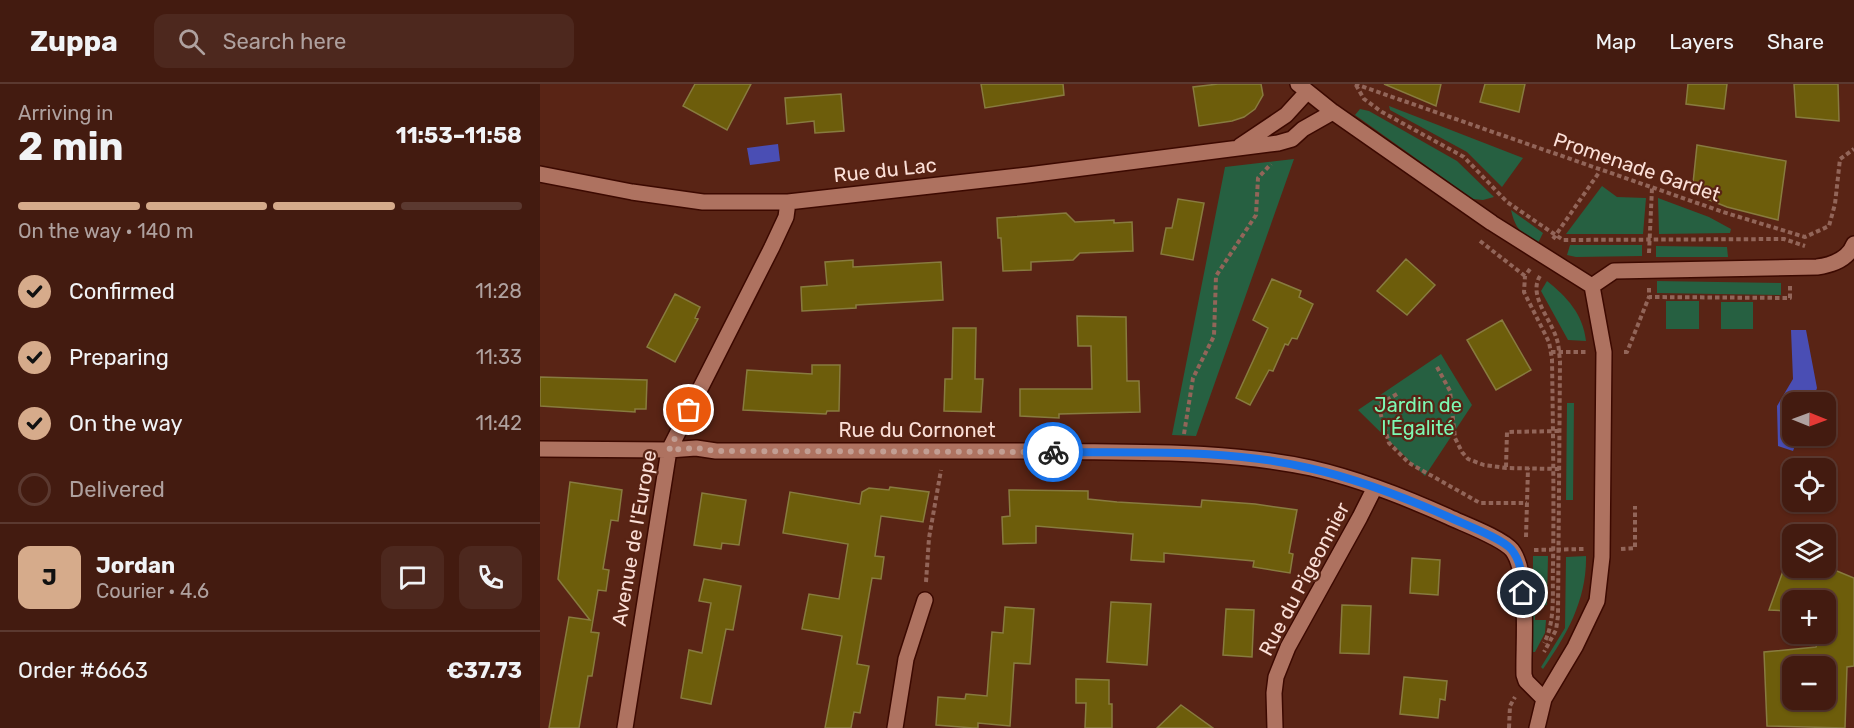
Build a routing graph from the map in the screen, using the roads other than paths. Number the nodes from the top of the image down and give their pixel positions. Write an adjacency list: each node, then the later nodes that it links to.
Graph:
1 (1303, 88): 2 (street); 3 (street, Rue du Lac)
2 (1333, 112): 3 (street, Rue du Lac); 7 (street)
3 (1236, 149): 5 (street, Rue du Lac)
4 (540, 174): 5 (street, Rue du Lac)
5 (788, 202): 9 (street, Avenue de l'Europe)
6 (1854, 247): 7 (street)
7 (1592, 286): 12 (street)
8 (540, 449): 9 (street, Rue du Cornonet)
9 (669, 450): 10 (street, Rue du Cornonet); 13 (street, Avenue de l'Europe)
10 (1375, 487): 12 (street, Rue du Cornonet); 15 (street, Rue du Pigeonnier)
11 (925, 600): 14 (street)
12 (1544, 699): 16 (street)
13 (625, 728)
14 (895, 728)
15 (1275, 728)
16 (1537, 728)

